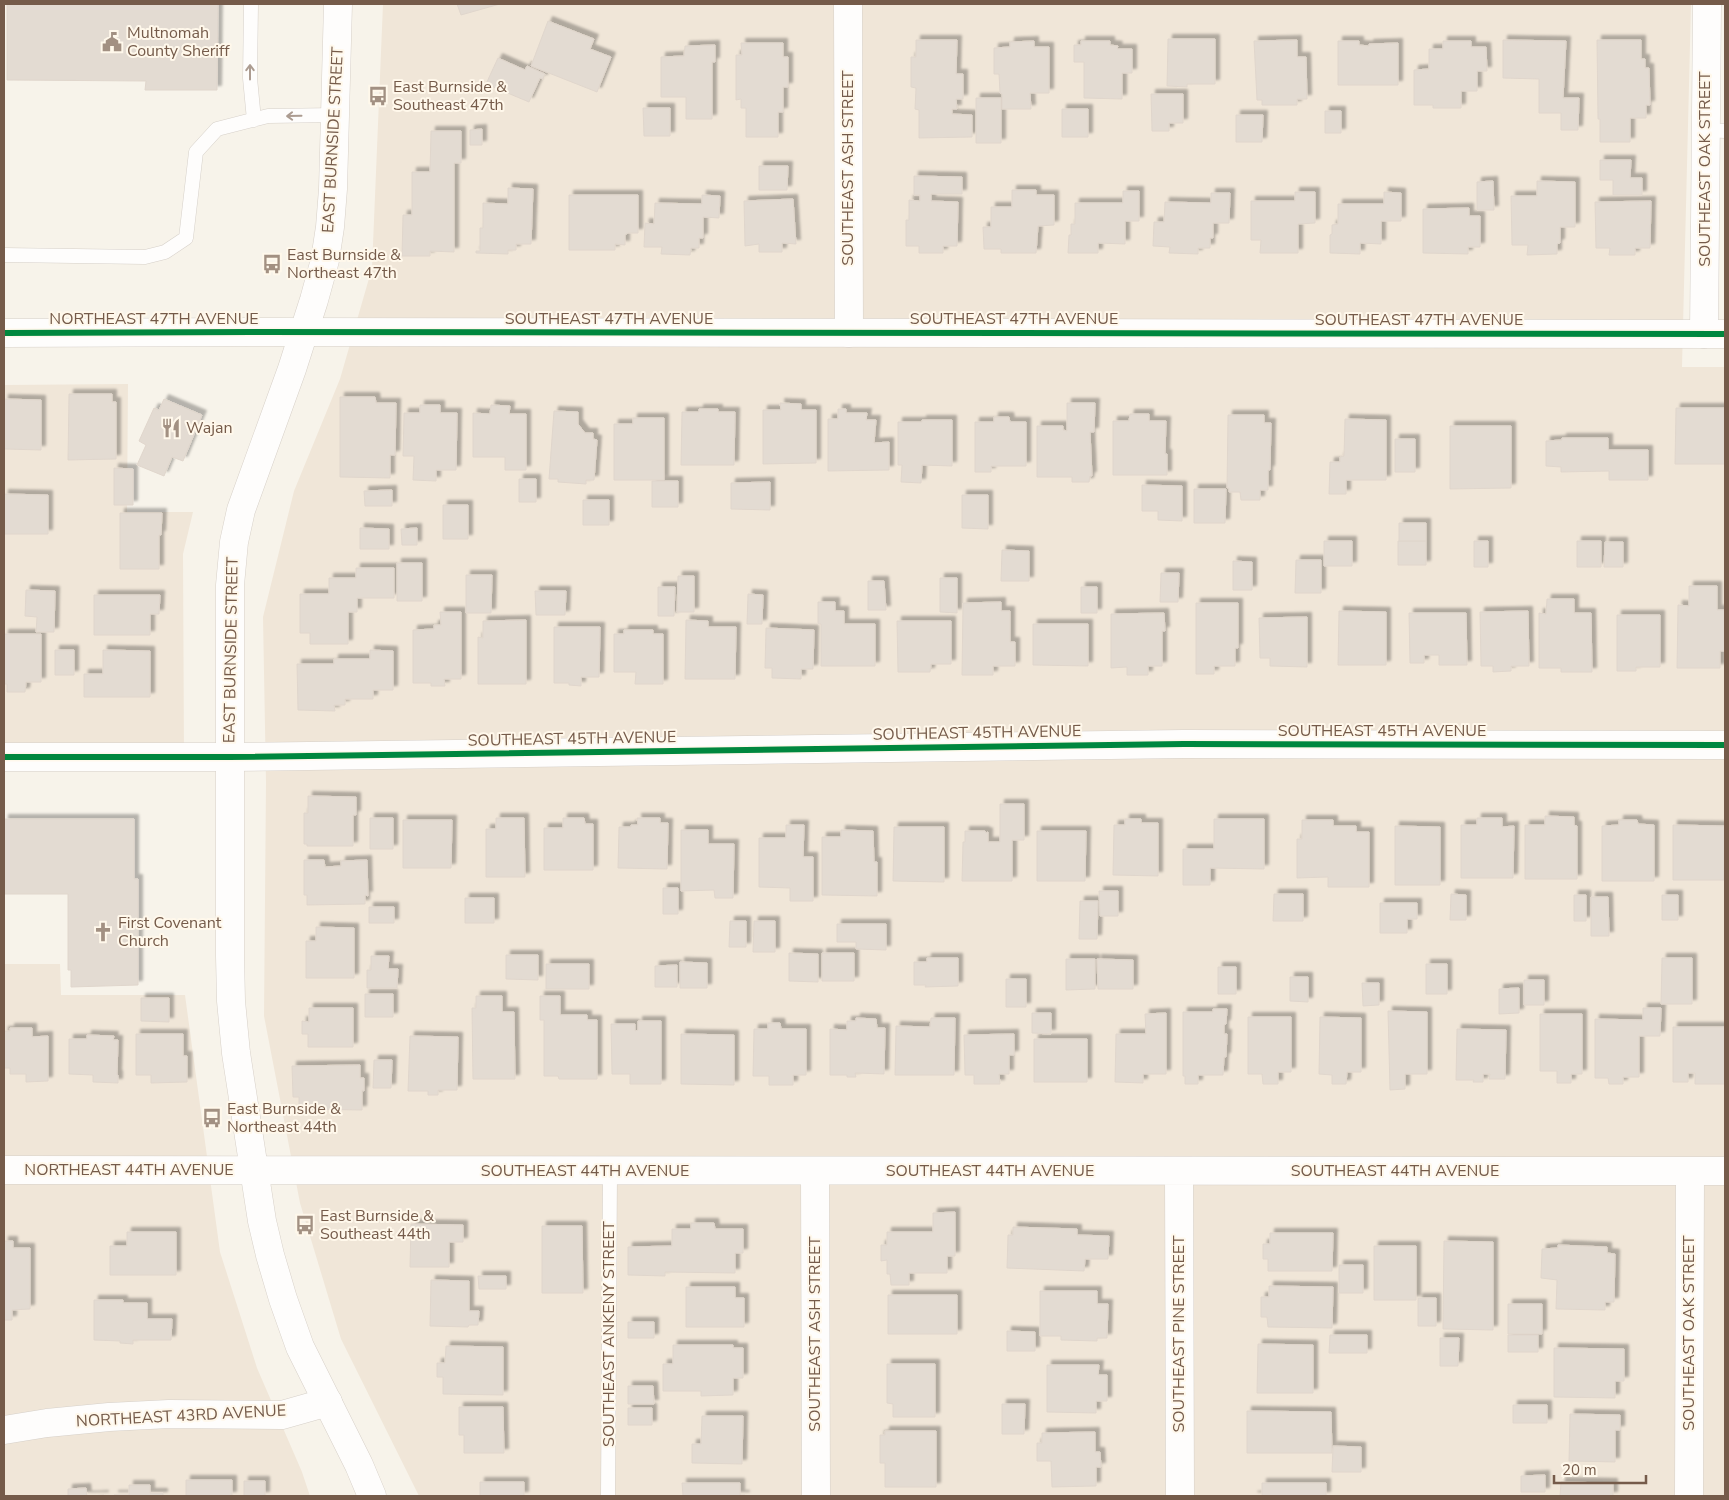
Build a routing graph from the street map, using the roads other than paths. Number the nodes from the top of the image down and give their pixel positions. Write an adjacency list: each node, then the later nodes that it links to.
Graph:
1 (251, 4): 6 (lane, one-way to 1)
2 (338, 4): 5 (street, EAST BURNSIDE STREET)
3 (848, 4): 11 (street, SOUTHEAST ASH STREET)
4 (1707, 4): 7 (street, SOUTHEAST OAK STREET)
5 (335, 115): 6 (lane, one-way to 6); 9 (street, EAST BURNSIDE STREET)
6 (254, 120): 8 (lane)
7 (1715, 131): 12 (street, SOUTHEAST OAK STREET)
8 (4, 256)
9 (304, 332): 10 (street, NORTHEAST 47TH AVENUE); 11 (street, SOUTHEAST 47TH AVENUE); 15 (street, EAST BURNSIDE STREET)
10 (4, 333)
11 (849, 333): 12 (street, SOUTHEAST 47TH AVENUE)
12 (1715, 334)
13 (1725, 745): 15 (street, SOUTHEAST 45TH AVENUE)
14 (4, 757): 15 (street, SOUTHEAST 45TH AVENUE)
15 (229, 757): 17 (street, EAST BURNSIDE STREET)
16 (4, 1170): 17 (street, NORTHEAST 44TH AVENUE)
17 (254, 1171): 18 (street, SOUTHEAST 44TH AVENUE); 23 (street, EAST BURNSIDE STREET)
18 (610, 1171): 19 (street, SOUTHEAST 44TH AVENUE); 26 (lane, SOUTHEAST ANKENY STREET)
19 (815, 1171): 20 (street, SOUTHEAST 44TH AVENUE); 27 (street, SOUTHEAST ASH STREET)
20 (1179, 1171): 21 (street, SOUTHEAST 44TH AVENUE); 28 (street, SOUTHEAST PINE STREET)
21 (1690, 1171): 22 (street, SOUTHEAST 44TH AVENUE); 29 (street, SOUTHEAST OAK STREET)
22 (1725, 1171)
23 (328, 1402): 24 (street, NORTHEAST 43RD AVENUE); 25 (street, EAST BURNSIDE STREET)
24 (4, 1430)
25 (372, 1496)
26 (608, 1496)
27 (816, 1496)
28 (1180, 1496)
29 (1689, 1496)

